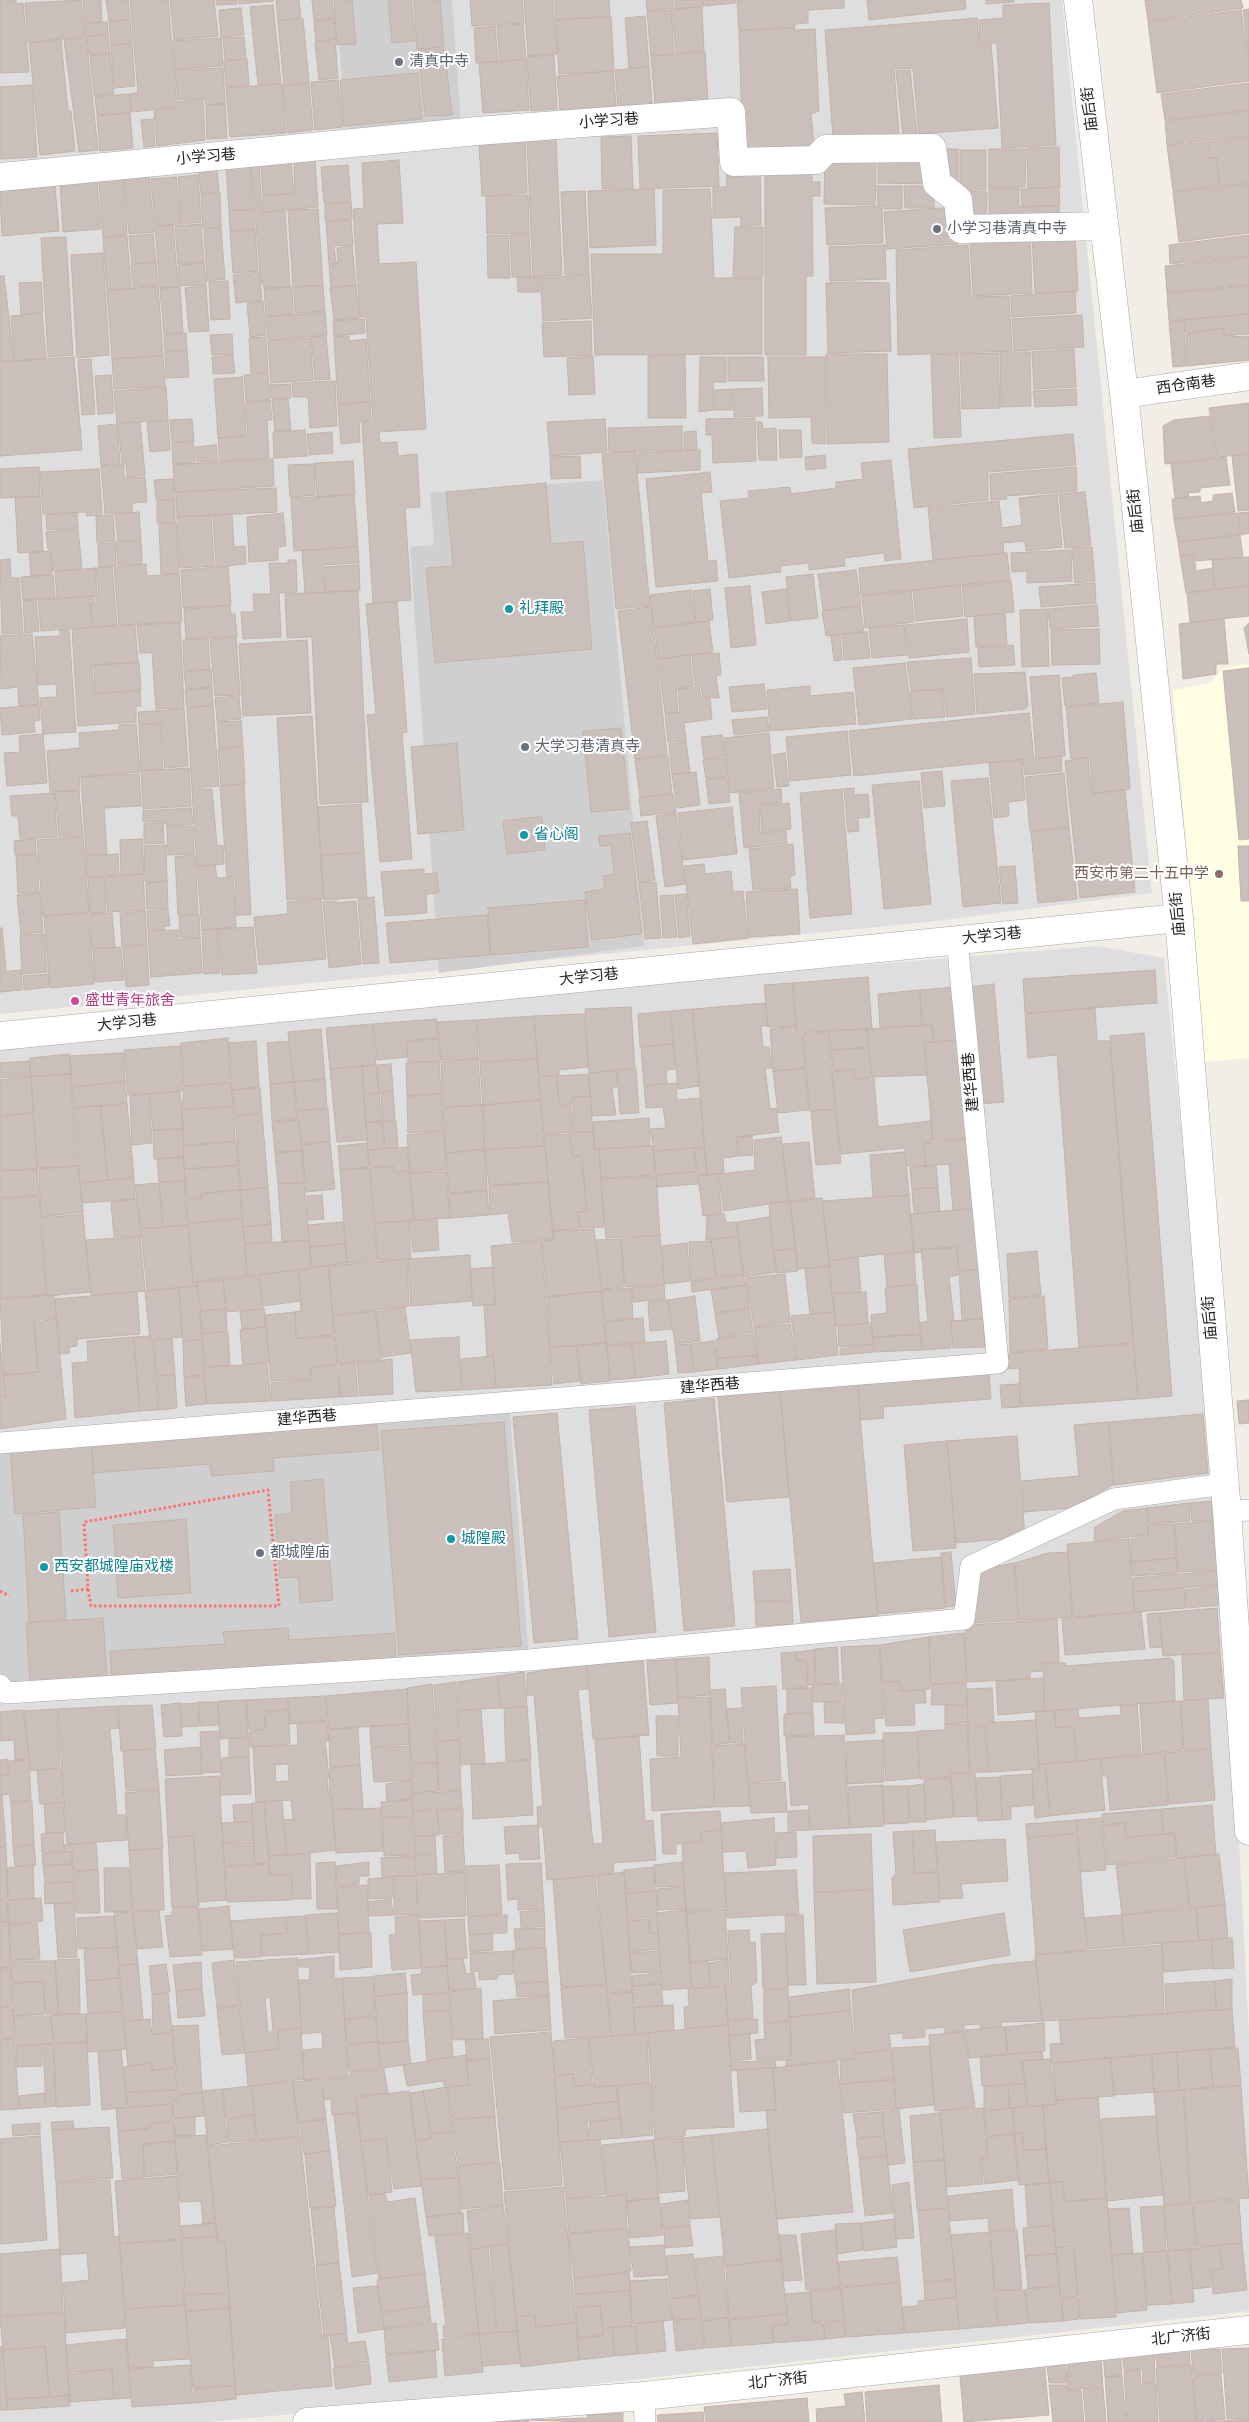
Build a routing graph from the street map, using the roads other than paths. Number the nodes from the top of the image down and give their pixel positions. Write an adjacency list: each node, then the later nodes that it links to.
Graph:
1 (1078, 0): 3 (street, 庙后街)
2 (0, 177): 3 (street, 小学习巷)
3 (1104, 226): 5 (street, 庙后街)
4 (1249, 376): 5 (street, 西仓南巷)
5 (1124, 394): 6 (street, 庙后街)
6 (1178, 918): 7 (street, 大学习巷); 10 (street, 庙后街)
7 (957, 940): 8 (street, 大学习巷); 9 (lane, 建华西巷)
8 (0, 1036)
9 (0, 1443)
10 (1224, 1484): 11 (street, 庙后街); 12 (lane)
11 (1238, 1511): 13 (street, 庙后街)
12 (0, 1685)
13 (1249, 1831)
14 (1249, 2330): 15 (street, 北广济街)
15 (644, 2409): 16 (street, 北广济街)
16 (365, 2419): 17 (street, 北广济街)
17 (307, 2422)

